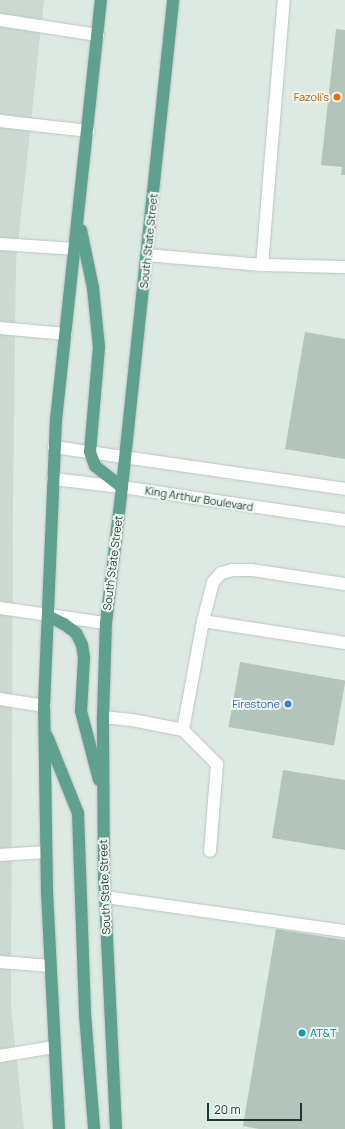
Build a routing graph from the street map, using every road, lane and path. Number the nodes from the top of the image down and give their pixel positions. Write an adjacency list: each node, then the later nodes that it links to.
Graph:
1 (101, 0): 5 (main road)
2 (173, 0): 11 (main road, South State Street)
3 (284, 0): 12 (street)
4 (0, 20): 5 (street)
5 (98, 35): 7 (main road)
6 (0, 121): 7 (street)
7 (88, 131): 8 (main road)
8 (78, 213): 10 (main road); 17 (main road)
9 (0, 244): 10 (street)
10 (76, 249): 15 (main road)
11 (148, 255): 12 (street); 18 (main road, South State Street)
12 (262, 265): 13 (street)
13 (345, 267)
14 (0, 328): 15 (street)
15 (66, 334): 16 (main road)
16 (54, 447): 17 (street); 19 (main road)
17 (90, 452): 18 (street); 20 (main road)
18 (125, 456): 20 (main road, South State Street); 21 (street)
19 (54, 479): 20 (street, King Arthur Boulevard); 25 (main road)
20 (122, 487): 22 (street, King Arthur Boulevard); 27 (main road, South State Street)
21 (345, 489)
22 (345, 520)
23 (345, 584): 26 (street)
24 (0, 608): 25 (street)
25 (48, 616): 27 (street); 30 (main road); 34 (main road)
26 (203, 621): 28 (street); 33 (street)
27 (106, 623): 31 (main road, South State Street)
28 (345, 643)
29 (0, 700): 30 (street)
30 (44, 706): 32 (main road)
31 (103, 717): 33 (street); 34 (main road, South State Street)
32 (44, 730): 36 (main road); 45 (main road)
33 (183, 730): 35 (street)
34 (103, 797): 38 (main road, South State Street)
35 (210, 851)
36 (46, 852): 37 (street); 41 (main road)
37 (0, 855)
38 (105, 897): 39 (street); 46 (main road, South State Street)
39 (345, 931)
40 (0, 962): 41 (street)
41 (50, 966): 42 (main road)
42 (53, 1047): 43 (street); 44 (main road)
43 (0, 1056)
44 (59, 1129)
45 (94, 1129)
46 (116, 1129)

